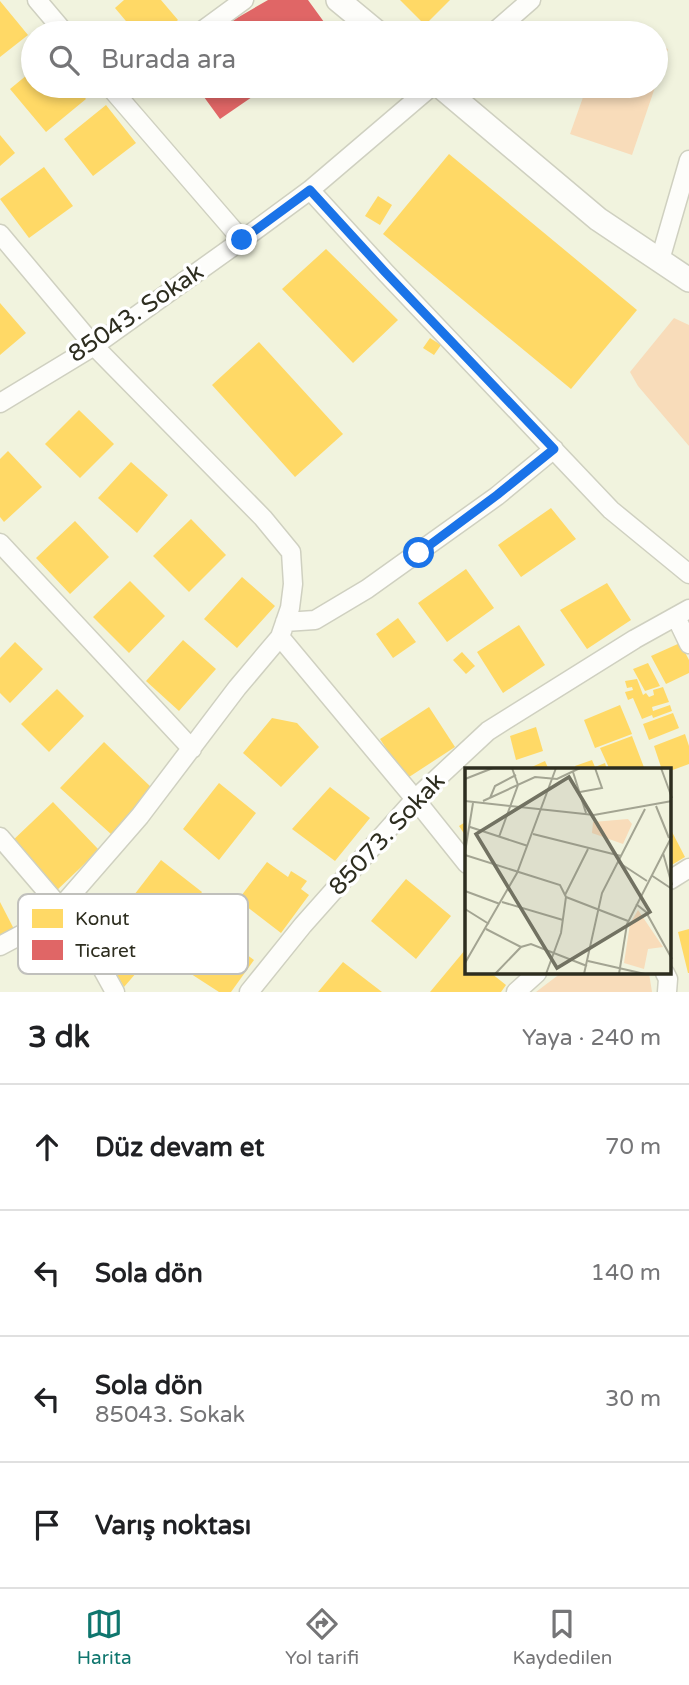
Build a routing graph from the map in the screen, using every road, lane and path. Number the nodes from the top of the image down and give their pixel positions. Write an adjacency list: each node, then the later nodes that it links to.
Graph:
1 (37, 0): 5 (street)
2 (244, 0): 6 (street)
3 (338, 0): 7 (main road)
4 (531, 0): 8 (street)
5 (55, 21)
6 (216, 21)
7 (363, 21)
8 (507, 21)
9 (125, 98): 15 (street)
10 (418, 98): 13 (street, 85043. Sokak)
11 (454, 98): 16 (main road)
12 (689, 160): 16 (street)
13 (310, 190): 15 (street, 85043. Sokak); 20 (street)
14 (0, 234): 18 (street)
15 (242, 240): 18 (street, 85043. Sokak)
16 (660, 260): 17 (main road)
17 (689, 280)
18 (94, 346): 19 (street, 85043. Sokak); 24 (street)
19 (0, 403)
20 (554, 449): 22 (street); 24 (street)
21 (0, 543): 26 (street)
22 (689, 574)
23 (683, 613): 25 (street); 27 (street, 85073. Sokak)
24 (282, 629): 26 (street); 27 (street)
25 (689, 644)
26 (192, 749): 33 (street)
27 (415, 799): 29 (street); 40 (street, 85073. Sokak)
28 (0, 837): 32 (street)
29 (465, 862)
30 (689, 868): 31 (street)
31 (672, 879)
32 (48, 894)
33 (72, 894)
34 (18, 936): 35 (street)
35 (0, 946)
36 (105, 974): 39 (street)
37 (536, 974): 41 (street)
38 (666, 974): 42 (street)
39 (115, 992)
40 (249, 992)
41 (516, 992)
42 (667, 992)

